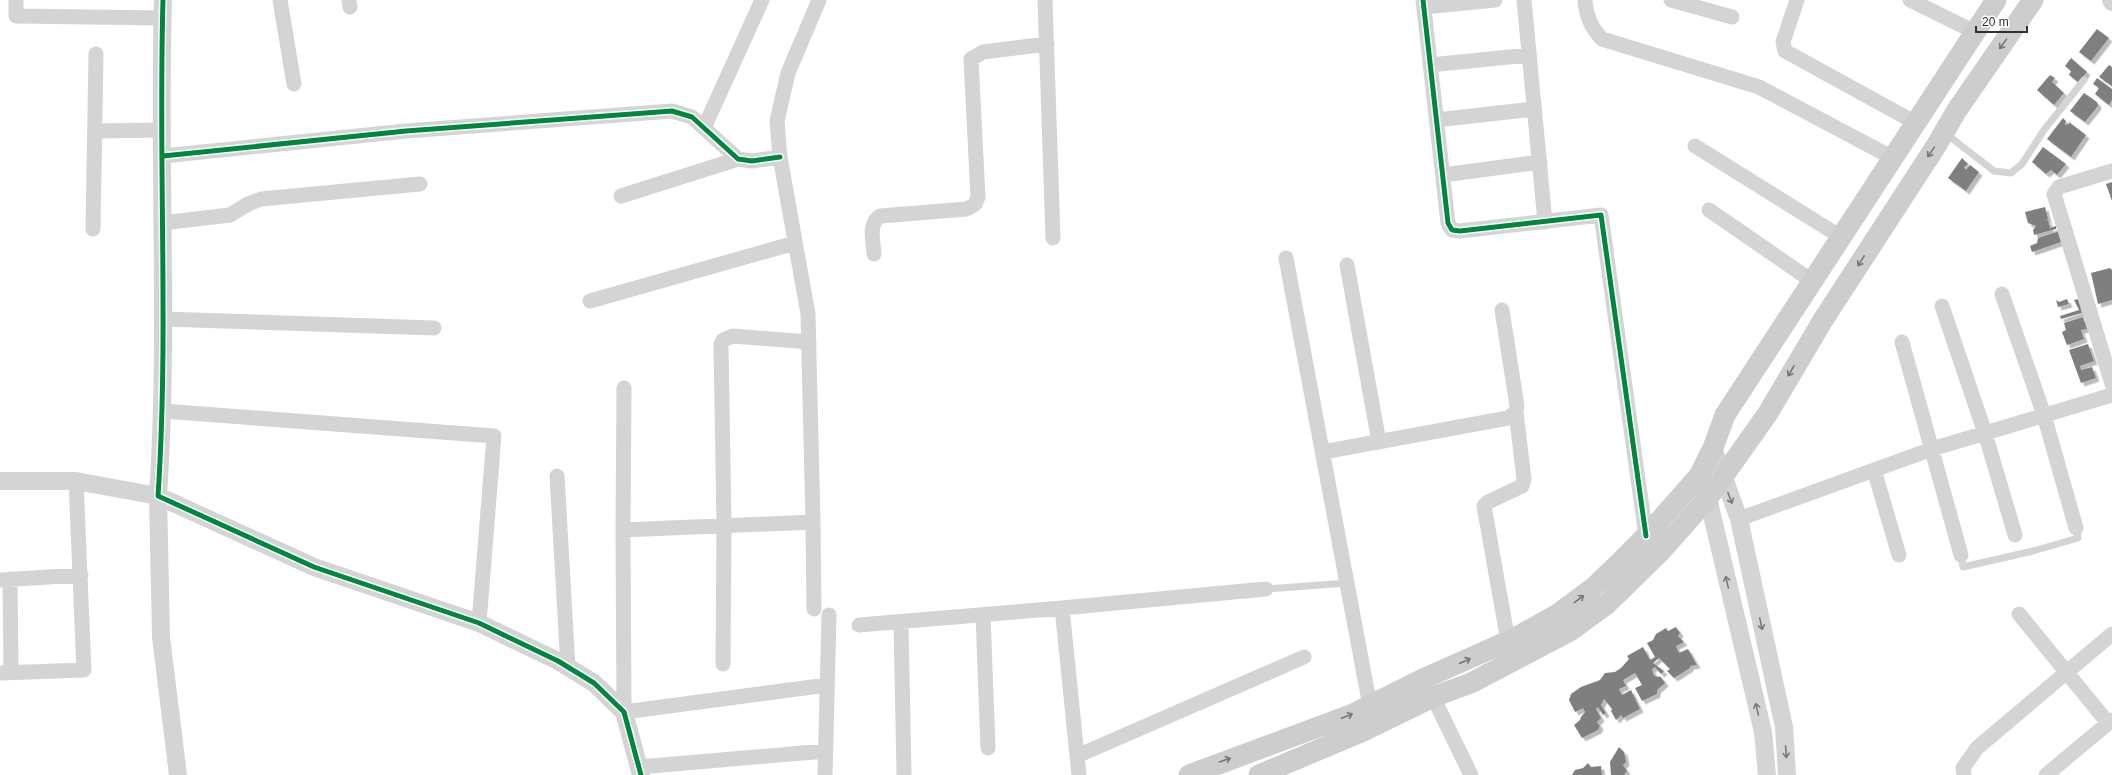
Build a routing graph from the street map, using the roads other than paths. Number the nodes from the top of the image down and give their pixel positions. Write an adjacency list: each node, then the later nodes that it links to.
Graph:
1 (16, 0): 17 (street)
2 (163, 0): 17 (street)
3 (280, 0): 24 (street)
4 (762, 0): 28 (street)
5 (819, 0): 34 (street)
6 (1045, 0): 19 (street)
7 (1495, 0): 15 (street)
8 (1524, 0): 21 (street)
9 (1585, 0): 35 (street)
10 (1672, 0): 16 (street)
11 (1797, 0): 27 (street)
12 (1910, 0): 18 (street)
13 (1996, 0): 18 (main road)
14 (2033, 0): 31 (main road, one-way to 31)
15 (1424, 4): 22 (street)
16 (1732, 17)
17 (163, 18): 29 (street)
18 (1975, 32): 27 (main road)
19 (1047, 44): 47 (street); 49 (street)
20 (96, 54): 30 (street)
21 (1529, 55): 22 (street); 25 (street)
22 (1430, 65): 26 (street)
23 (2084, 80): 31 (lane)
24 (294, 84)
25 (1534, 109): 26 (street); 37 (street)
26 (1436, 120): 39 (street)
27 (1916, 123): 35 (main road)
28 (704, 128): 33 (street); 36 (street)
29 (162, 130): 30 (street); 33 (street)
30 (95, 131): 45 (street)
31 (1944, 132): 75 (main road, one-way to 75)
32 (1695, 146): 46 (street)
33 (163, 156): 44 (street)
34 (780, 157): 36 (street); 48 (street)
35 (1893, 158): 46 (main road)
36 (738, 159): 41 (street)
37 (1540, 162): 39 (street); 43 (street)
38 (2112, 171): 61 (street)
39 (1443, 175): 43 (street)
40 (420, 184): 44 (street)
41 (621, 196)
42 (1709, 210): 52 (street)
43 (1545, 222): 86 (street)
44 (162, 223): 57 (street)
45 (93, 228)
46 (1841, 237): 52 (main road)
47 (1052, 238)
48 (796, 243): 54 (street); 59 (street)
49 (874, 254)
50 (1286, 258): 71 (street)
51 (1347, 265): 68 (street)
52 (1812, 282): 69 (main road)
53 (2002, 294): 66 (street)
54 (590, 301)
55 (1942, 306): 67 (street)
56 (1502, 310): 65 (street)
57 (162, 319): 58 (street); 64 (street)
58 (434, 328)
59 (809, 342): 81 (street); 82 (street)
60 (1902, 342): 70 (street)
61 (2112, 384)
62 (624, 388): 84 (street)
63 (2112, 395): 66 (street)
64 (163, 410): 78 (street); 99 (street)
65 (1516, 412): 68 (street); 102 (street)
66 (2044, 415): 67 (street); 83 (street)
67 (1985, 433): 70 (street); 85 (street)
68 (1379, 442): 71 (street)
69 (1713, 448): 74 (main road); 75 (street)
70 (1932, 449): 72 (street); 88 (street)
71 (1323, 452): 91 (street)
72 (1874, 470): 80 (street); 87 (street)
73 (557, 476): 105 (street)
74 (1699, 476): 79 (street); 86 (main road)
75 (1722, 477): 79 (main road); 80 (street, one-way to 80)
76 (0, 481): 77 (street)
77 (76, 481): 78 (street); 89 (street)
78 (158, 496): 99 (street); 118 (street)
79 (1708, 498): 109 (main road); 124 (street, one-way to 79)
80 (1739, 519): 125 (street, one-way to 125)
81 (813, 522): 82 (street); 94 (street)
82 (724, 526): 84 (street); 104 (street)
83 (2076, 528): 88 (lane)
84 (624, 530): 111 (street)
85 (2015, 535)
86 (1646, 536): 102 (main road, one-way to 86)
87 (1899, 555)
88 (1960, 555)
89 (81, 575): 90 (street); 107 (street)
90 (5, 580): 107 (street)
91 (1347, 584): 92 (lane); 110 (street)
92 (1266, 589): 93 (street)
93 (1062, 608): 97 (street); 115 (street)
94 (814, 609)
95 (2019, 614): 106 (street)
96 (829, 615): 108 (street)
97 (983, 615): 98 (street); 113 (street)
98 (901, 622): 100 (street); 120 (street)
99 (480, 623): 105 (street)
100 (859, 625)
101 (2112, 634): 106 (street)
102 (1508, 641): 110 (main road, one-way to 102)
103 (1304, 657): 115 (street)
104 (723, 664)
105 (568, 667): 111 (street)
106 (2067, 672): 112 (street); 126 (street)
107 (6, 673)
108 (827, 685): 111 (street); 114 (street)
109 (1433, 697): 117 (main road); 123 (street)
110 (1370, 706): 122 (main road, one-way to 110)
111 (624, 712): 116 (street)
112 (2110, 721): 127 (street)
113 (988, 748)
114 (826, 751): 116 (street); 119 (street)
115 (1077, 756): 121 (street)
116 (640, 771)
117 (1272, 773)
118 (178, 775)
119 (825, 775)
120 (904, 775)
121 (1079, 775)
122 (1189, 775)
123 (1471, 775)
124 (1767, 775)
125 (1787, 775)
126 (1964, 775)
127 (2046, 775)

